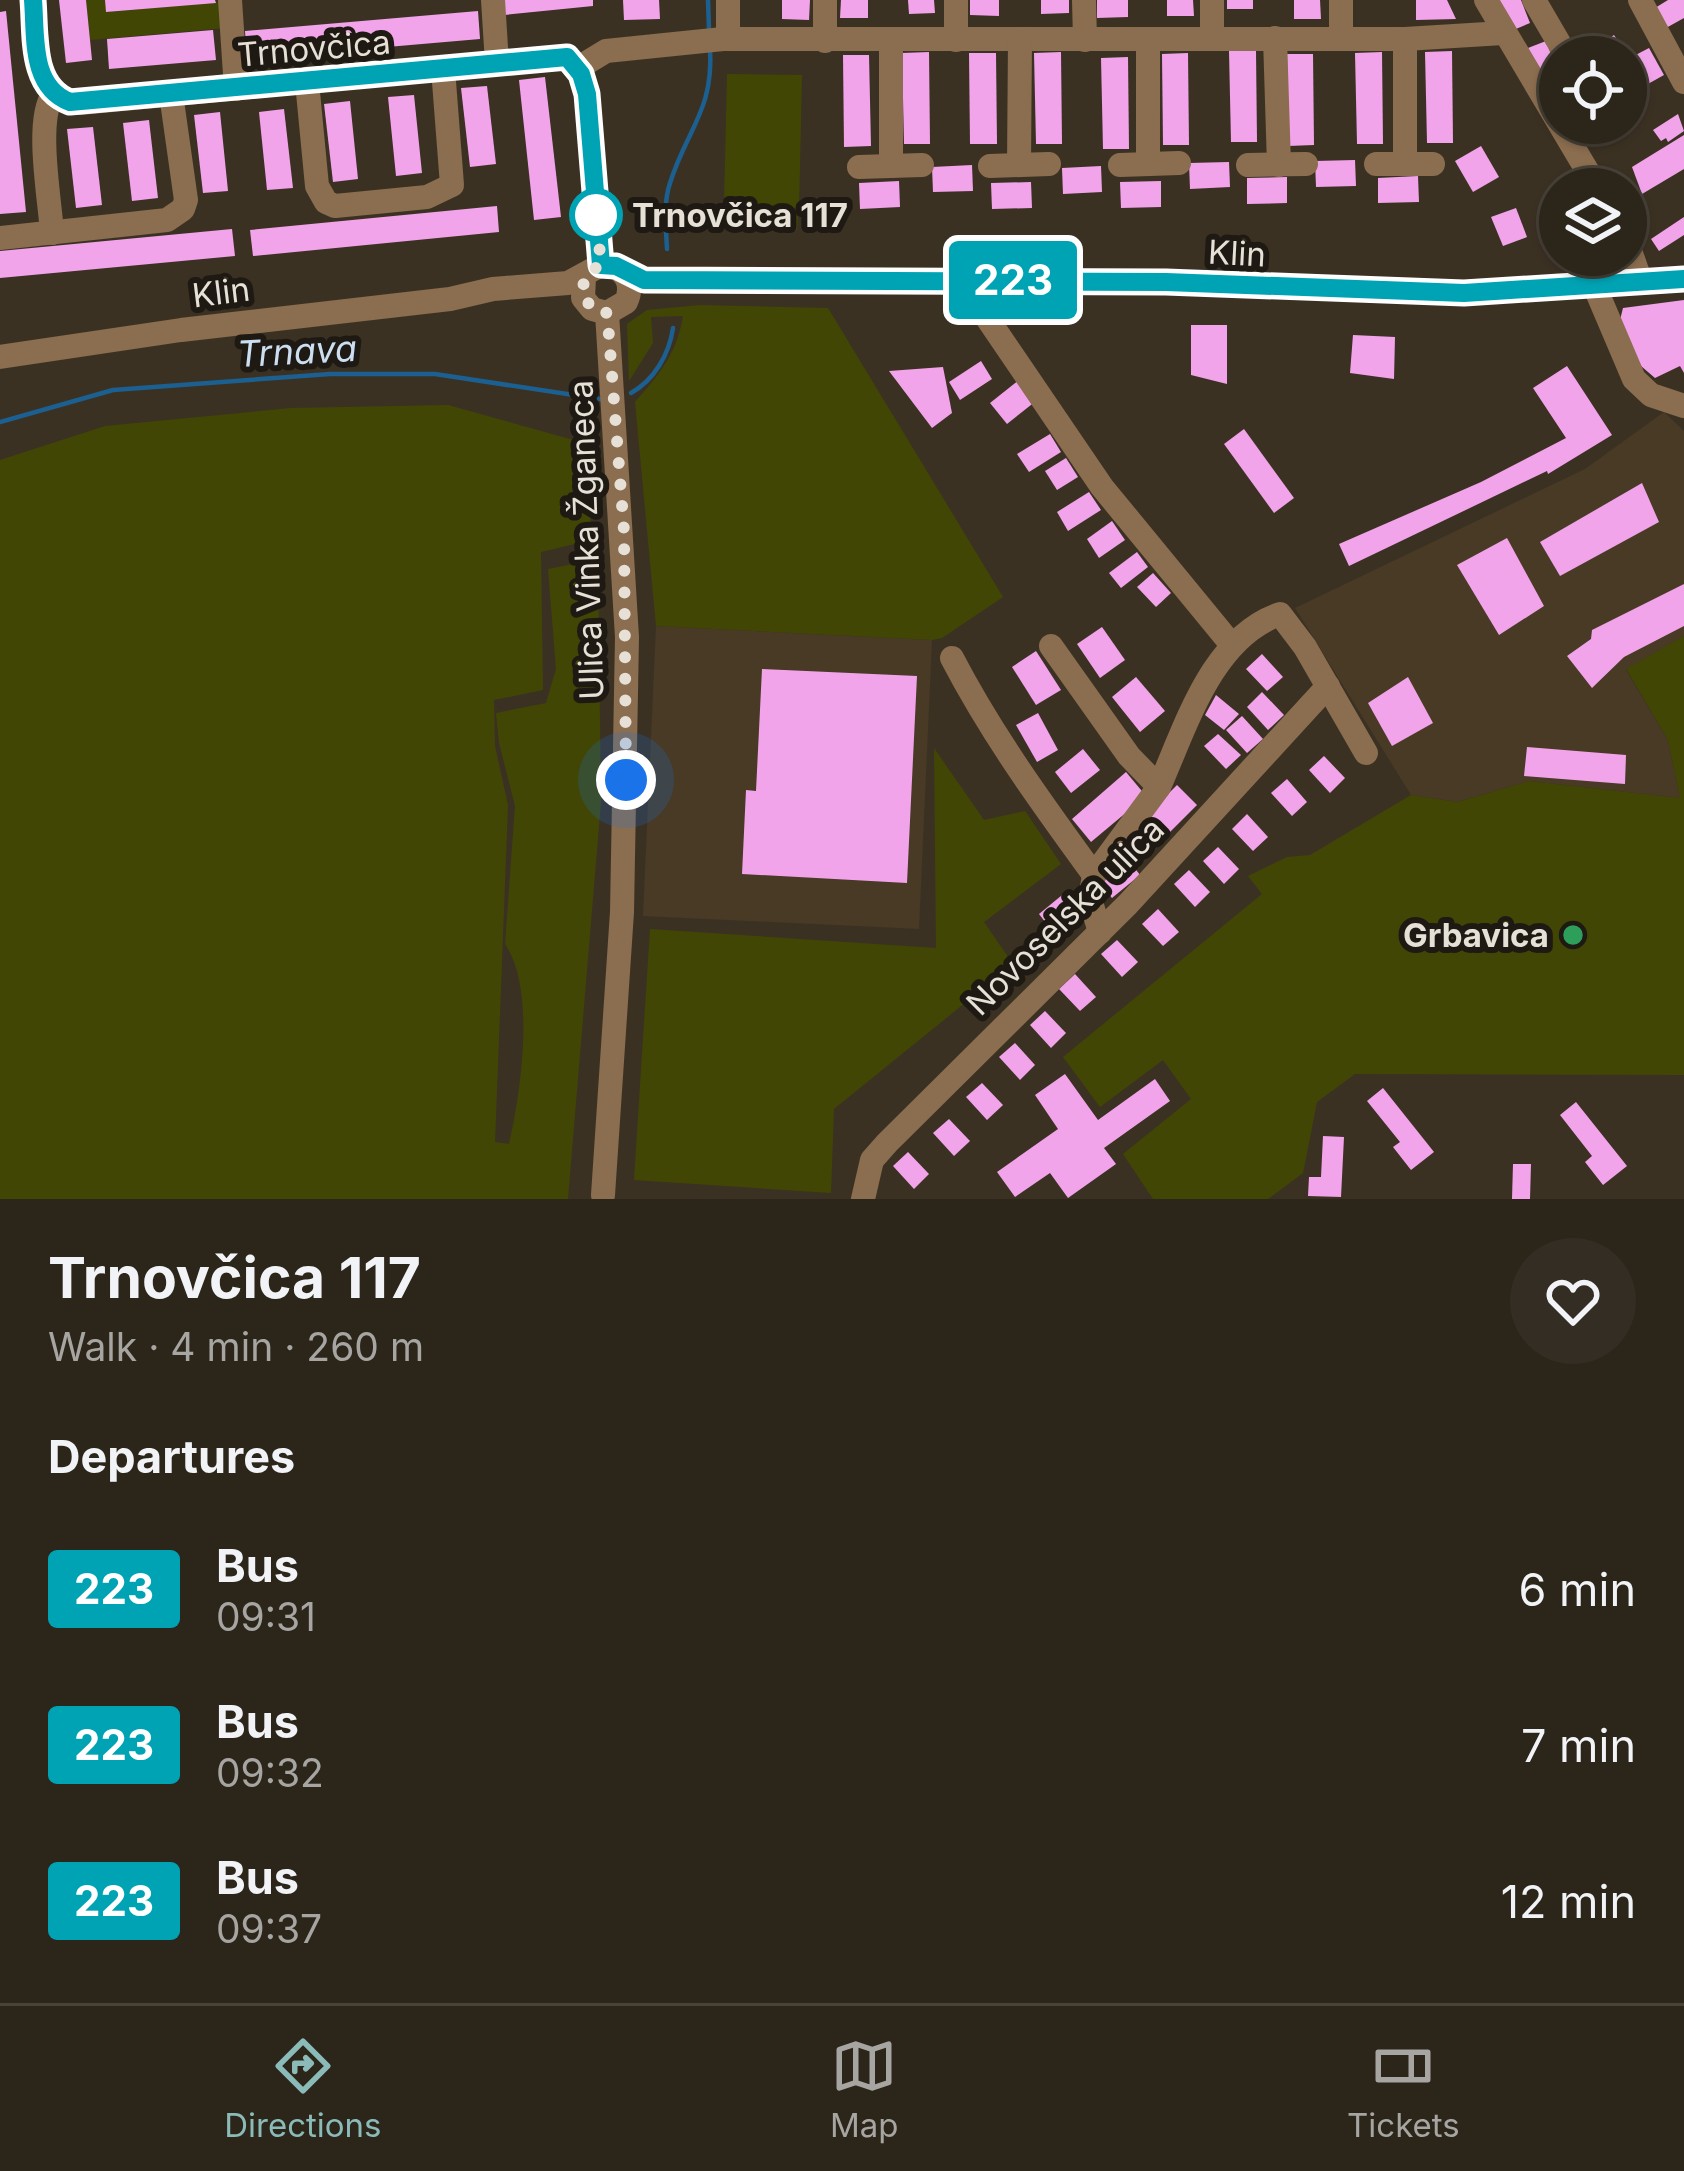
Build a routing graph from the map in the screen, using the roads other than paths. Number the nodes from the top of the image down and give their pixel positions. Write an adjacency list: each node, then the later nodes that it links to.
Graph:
1 (33, 0): 33 (street)
2 (230, 0): 31 (street)
3 (493, 0): 26 (street)
4 (728, 0): 17 (street)
5 (825, 0): 24 (street)
6 (956, 0): 21 (street)
7 (1084, 0): 22 (street)
8 (1212, 0): 15 (street)
9 (1340, 0): 19 (street)
10 (1486, 0): 13 (street)
11 (1534, 0): 14 (street)
12 (1640, 0): 30 (street)
13 (1503, 33): 20 (street, Trnovčica); 49 (street)
14 (1555, 36)
15 (1213, 38): 16 (street, Trnovčica); 23 (street, Trnovčica)
16 (1276, 38): 19 (street, Trnovčica); 45 (street)
17 (726, 39): 24 (street, Trnovčica); 27 (street, Trnovčica)
18 (1020, 39): 21 (street, Trnovčica); 22 (street, Trnovčica); 34 (street)
19 (1341, 39): 20 (street, Trnovčica)
20 (1405, 39): 40 (street)
21 (956, 40): 25 (street, Trnovčica)
22 (1084, 40): 23 (street, Trnovčica)
23 (1148, 40): 36 (street)
24 (825, 41): 25 (street, Trnovčica)
25 (891, 41): 46 (street)
26 (497, 63): 27 (street, Trnovčica); 28 (street, Trnovčica)
27 (578, 68): 52 (street)
28 (443, 69): 29 (street, Trnovčica); 29 (street)
29 (307, 82): 31 (street, Trnovčica)
30 (1684, 82)
31 (236, 88): 32 (street, Trnovčica)
32 (171, 94): 33 (street, Trnovčica); 50 (street)
33 (53, 95): 50 (street)
34 (1019, 164): 35 (street); 47 (street)
35 (1048, 164)
36 (1148, 164): 37 (street); 43 (street)
37 (1180, 164)
38 (1306, 164): 45 (street)
39 (1376, 164): 40 (street)
40 (1405, 164): 41 (street)
41 (1433, 164)
42 (922, 165): 46 (street)
43 (1120, 165)
44 (1248, 165): 45 (street)
45 (1279, 165)
46 (891, 166): 48 (street)
47 (990, 166)
48 (859, 167)
49 (1585, 168)
50 (52, 232): 51 (street)
51 (0, 238)
52 (602, 271): 58 (street, Klin); 60 (street, Klin); 61 (street); 61 (street)
53 (1601, 276): 59 (street)
54 (1639, 276): 57 (street)
55 (972, 280): 58 (street, Klin); 59 (street, Klin); 64 (street)
56 (1684, 280): 57 (street, Klin)
57 (1641, 282): 59 (street, Klin)
58 (786, 283): 61 (street, Klin)
59 (1594, 285): 63 (street)
60 (450, 299): 61 (street, Klin); 62 (street, Klin)
61 (606, 306): 72 (street, Ulica Vinka Žganeca)
62 (0, 357)
63 (1680, 398)
64 (1232, 644): 67 (street); 69 (street)
65 (1051, 646): 69 (street)
66 (952, 658): 70 (street)
67 (1328, 686): 68 (street); 71 (street, Novoselska ulica)
68 (1366, 753)
69 (1159, 787): 70 (street)
70 (1094, 875): 71 (street)
71 (1100, 932): 73 (street, Novoselska ulica)
72 (601, 1198)
73 (862, 1199)

